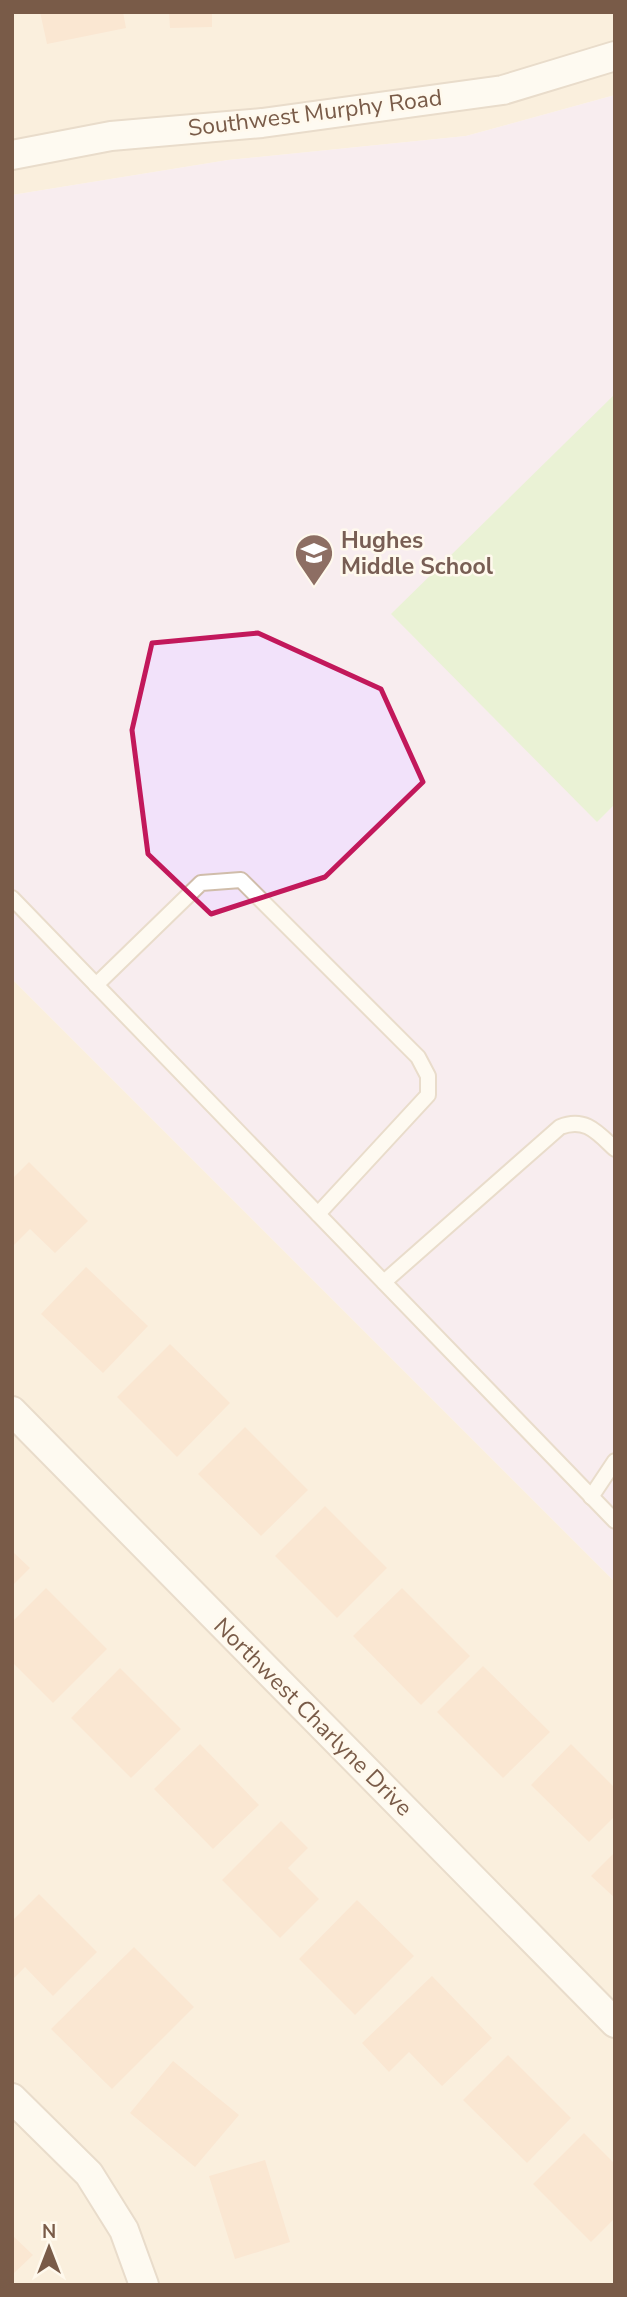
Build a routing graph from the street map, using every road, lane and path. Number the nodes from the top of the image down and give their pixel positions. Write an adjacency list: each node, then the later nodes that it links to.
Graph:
1 (615, 56): 2 (street, Southwest Murphy Road)
2 (12, 155)
3 (12, 898): 4 (lane)
4 (96, 985): 6 (lane); 6 (lane)
5 (615, 1149): 7 (lane)
6 (318, 1214): 7 (lane)
7 (384, 1282): 10 (lane)
8 (12, 1411): 12 (street, Northwest Charlyne Drive)
9 (615, 1461): 10 (lane)
10 (591, 1497): 11 (lane)
11 (615, 1521)
12 (615, 2023)
13 (12, 2098): 14 (street)
14 (145, 2285)

